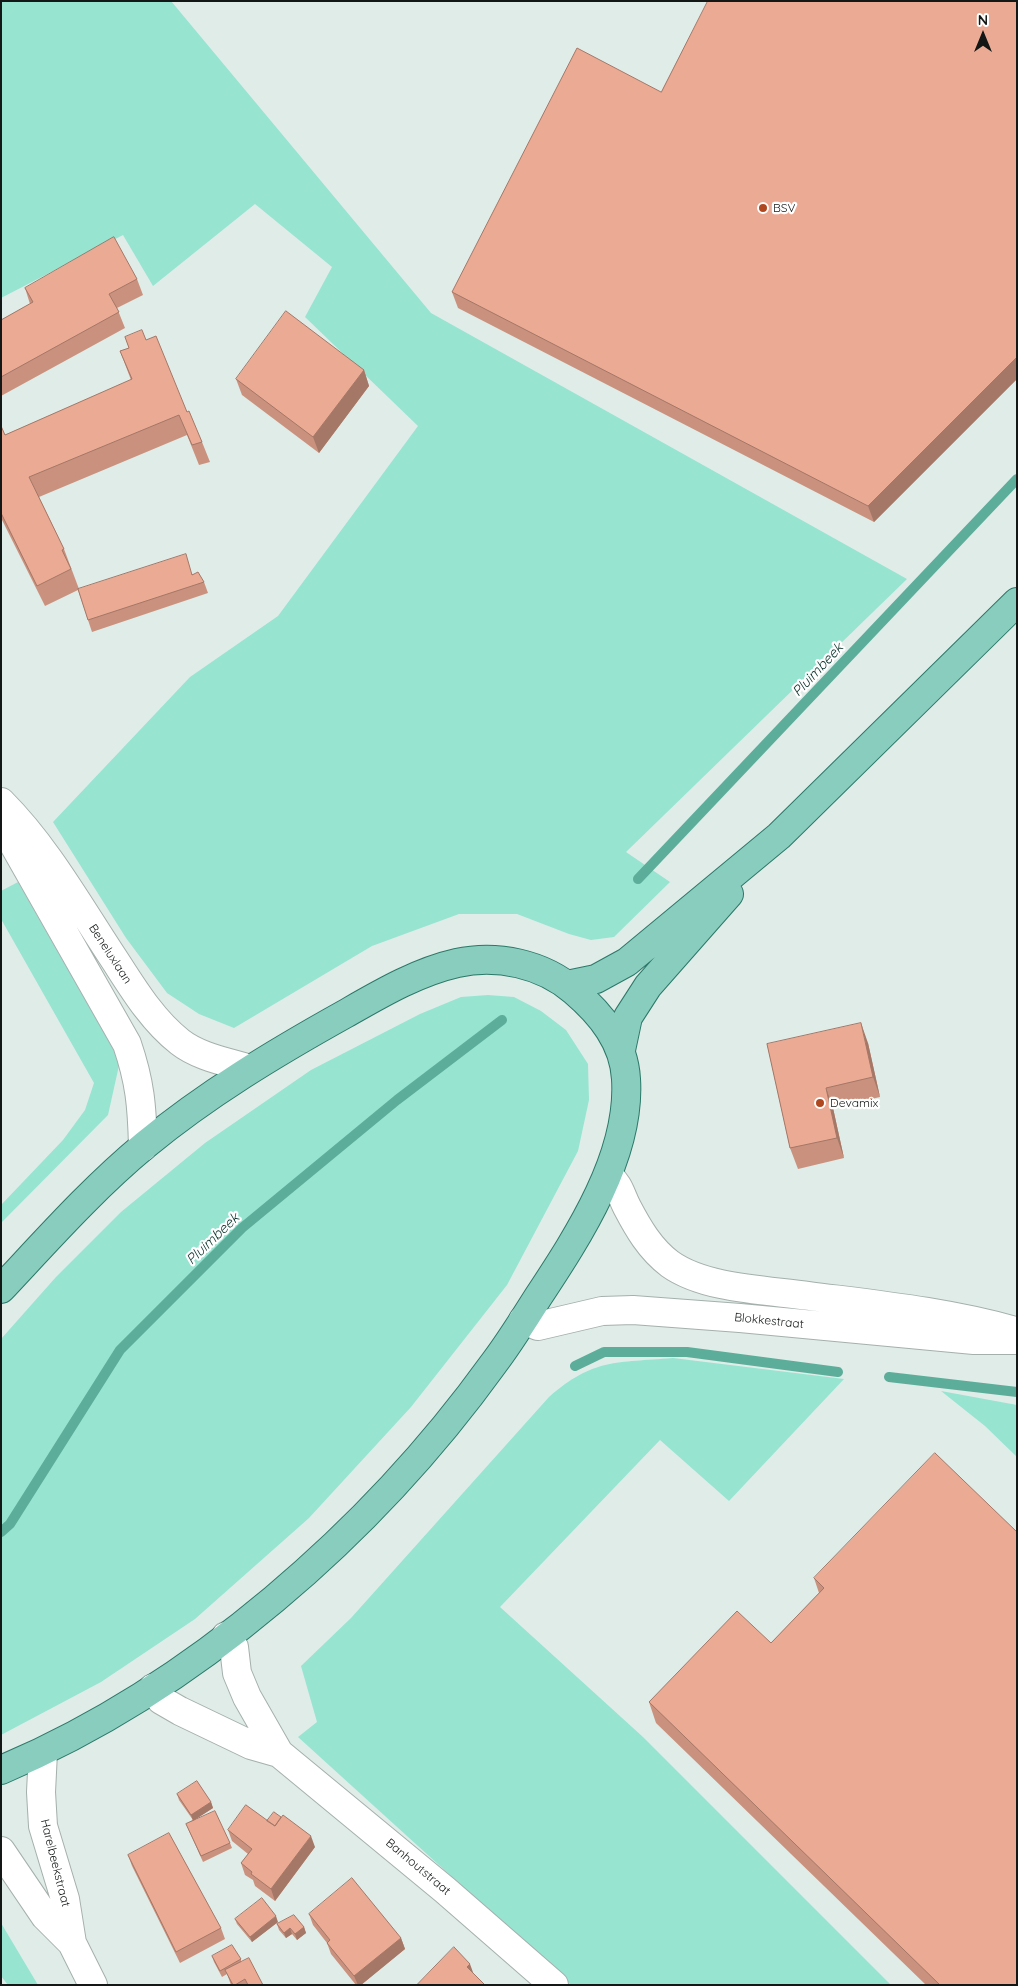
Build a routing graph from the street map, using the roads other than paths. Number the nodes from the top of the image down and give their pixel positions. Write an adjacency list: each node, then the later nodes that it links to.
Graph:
1 (1017, 602): 4 (main road)
2 (1, 802): 7 (street, Beneluxlaan)
3 (1, 817): 8 (street)
4 (779, 836): 5 (main road); 6 (main road)
5 (567, 985): 6 (main road); 7 (main road)
6 (621, 1050): 9 (main road)
7 (250, 1069): 8 (main road)
8 (143, 1147): 10 (main road)
9 (608, 1175): 11 (main road); 12 (street)
10 (1, 1289)
11 (523, 1320): 13 (street, Blokkestraat); 14 (main road)
12 (1017, 1332)
13 (1017, 1340)
14 (226, 1636): 15 (main road); 17 (street, Banhoutstraat)
15 (153, 1688): 16 (main road); 17 (street, Banhoutstraat)
16 (43, 1752): 18 (main road); 20 (street, Harelbeekstraat)
17 (279, 1753): 22 (street, Banhoutstraat)
18 (1, 1770)
19 (1, 1851): 20 (street, Harelbeekstraat)
20 (72, 1943): 21 (street, Harelbeekstraat)
21 (93, 1985)
22 (554, 1985)

